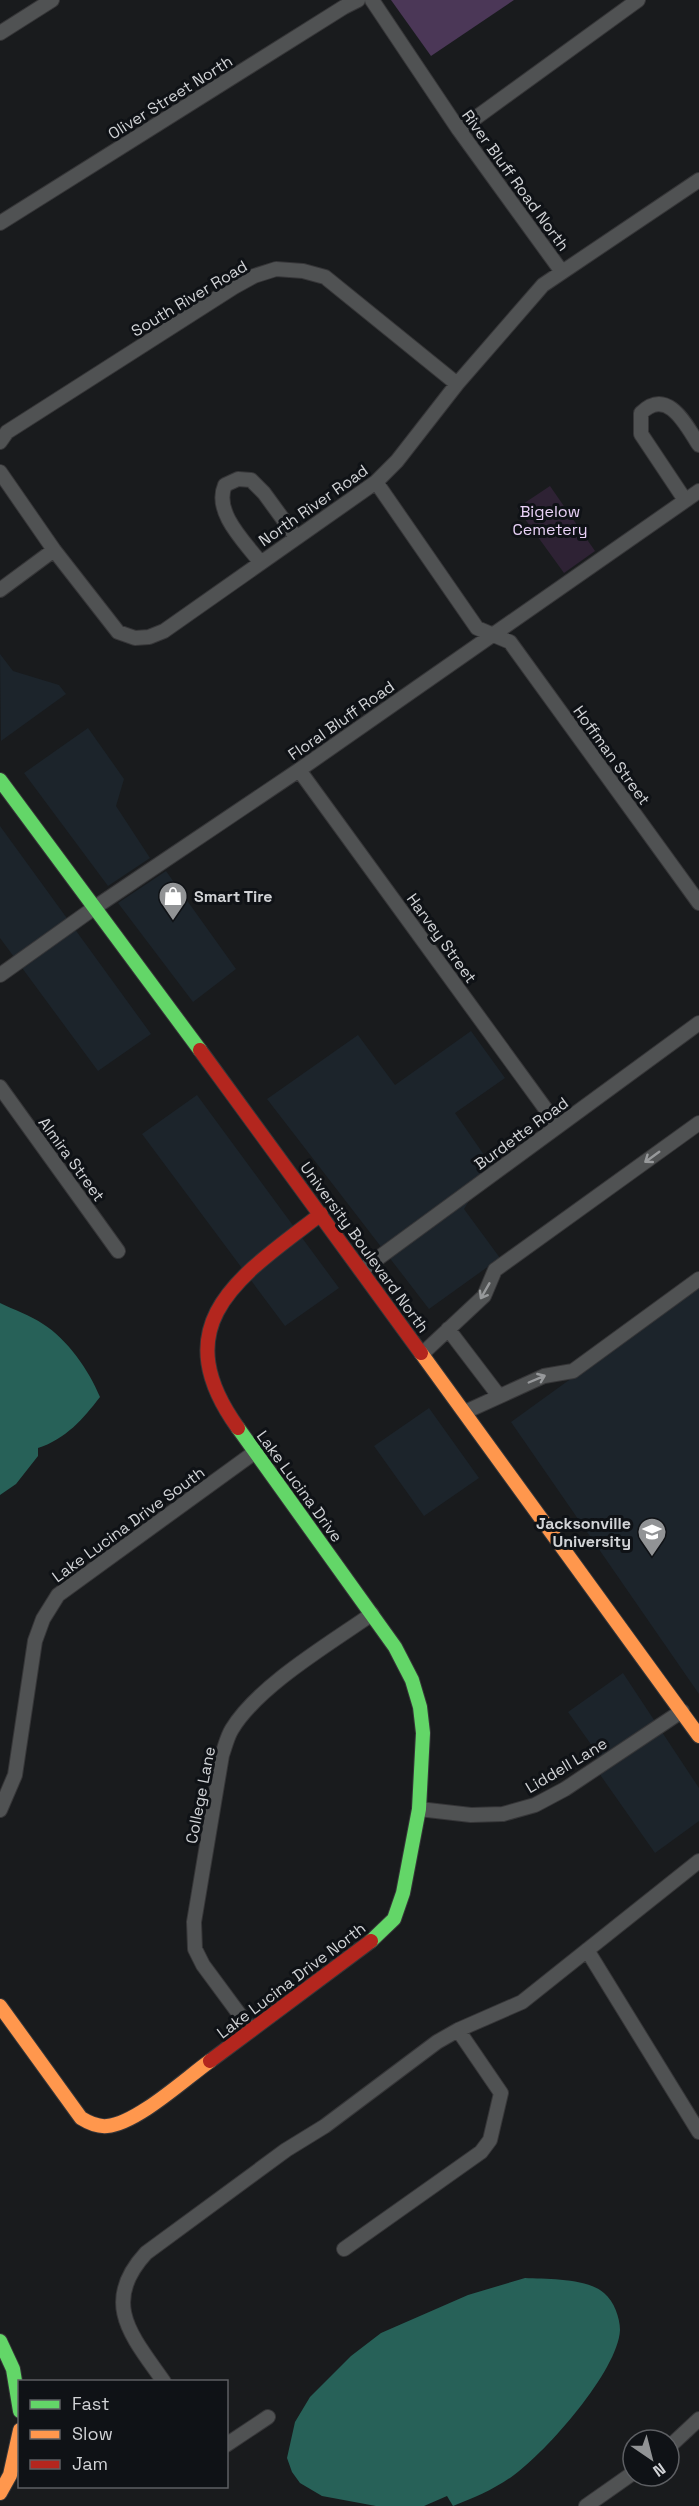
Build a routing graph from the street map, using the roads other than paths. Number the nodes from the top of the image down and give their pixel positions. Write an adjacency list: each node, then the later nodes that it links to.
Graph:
1 (52, 0): 5 (street)
2 (358, 0): 8 (street, Oliver Street North)
3 (372, 0): 6 (street, River Bluff Road North)
4 (638, 0): 6 (street)
5 (0, 33)
6 (459, 130): 9 (street, River Bluff Road North)
7 (699, 180): 9 (street, River Bluff Road North)
8 (0, 223)
9 (562, 272): 10 (street, North River Road)
10 (457, 384): 11 (street, South River Road); 14 (street, North River Road)
11 (0, 442)
12 (699, 445): 16 (street)
13 (0, 472): 18 (street)
14 (376, 482): 17 (street, North River Road); 21 (street, Hoffman Street)
15 (699, 491): 16 (street, Floral Bluff Road)
16 (686, 500): 21 (street, Floral Bluff Road)
17 (296, 537): 19 (street, North River Road); 19 (street)
18 (54, 550): 19 (street, North River Road); 20 (street)
19 (260, 562)
20 (0, 590)
21 (493, 634): 22 (street, Floral Bluff Road); 24 (street, Hoffman Street)
22 (299, 770): 25 (street, Floral Bluff Road); 30 (street, Harvey Street)
23 (0, 780): 25 (street, University Boulevard North)
24 (699, 903)
25 (94, 908): 26 (street, Floral Bluff Road); 31 (street, University Boulevard North)
26 (0, 975)
27 (699, 1023): 30 (street, Burdette Road)
28 (0, 1087): 32 (street, Almira Street)
29 (699, 1123): 35 (street, one-way to 35)
30 (558, 1126): 33 (street, Burdette Road)
31 (321, 1214): 33 (street, University Boulevard North); 39 (street, Lake Lucina Drive)
32 (118, 1251)
33 (362, 1270): 36 (street, University Boulevard North)
34 (699, 1279): 37 (street, one-way to 34)
35 (448, 1329): 36 (street); 37 (street)
36 (422, 1354): 38 (street, University Boulevard North)
37 (499, 1396): 38 (street)
38 (465, 1412): 41 (street, University Boulevard North)
39 (255, 1452): 40 (street, Lake Lucina Drive); 44 (street, Lake Lucina Drive South)
40 (372, 1614): 43 (street, Lake Lucina Drive); 49 (street, College Lane)
41 (682, 1711): 42 (street, University Boulevard North); 43 (street, Liddell Lane)
42 (699, 1736)
43 (419, 1809): 49 (street, Lake Lucina Drive North)
44 (0, 1810)
45 (699, 1861): 46 (street)
46 (588, 1950): 48 (street); 50 (street)
47 (0, 2006): 49 (street, Lake Lucina Drive North)
48 (458, 2030): 51 (street); 53 (street)
49 (251, 2031)
50 (699, 2132)
51 (344, 2249)
52 (0, 2341): 54 (street)
53 (163, 2380)
54 (18, 2399)
55 (268, 2417): 59 (street)
56 (699, 2419): 57 (street)
57 (681, 2436)
58 (18, 2439): 61 (street)
59 (228, 2444)
60 (621, 2481): 62 (street)
61 (0, 2493)
62 (586, 2506)

